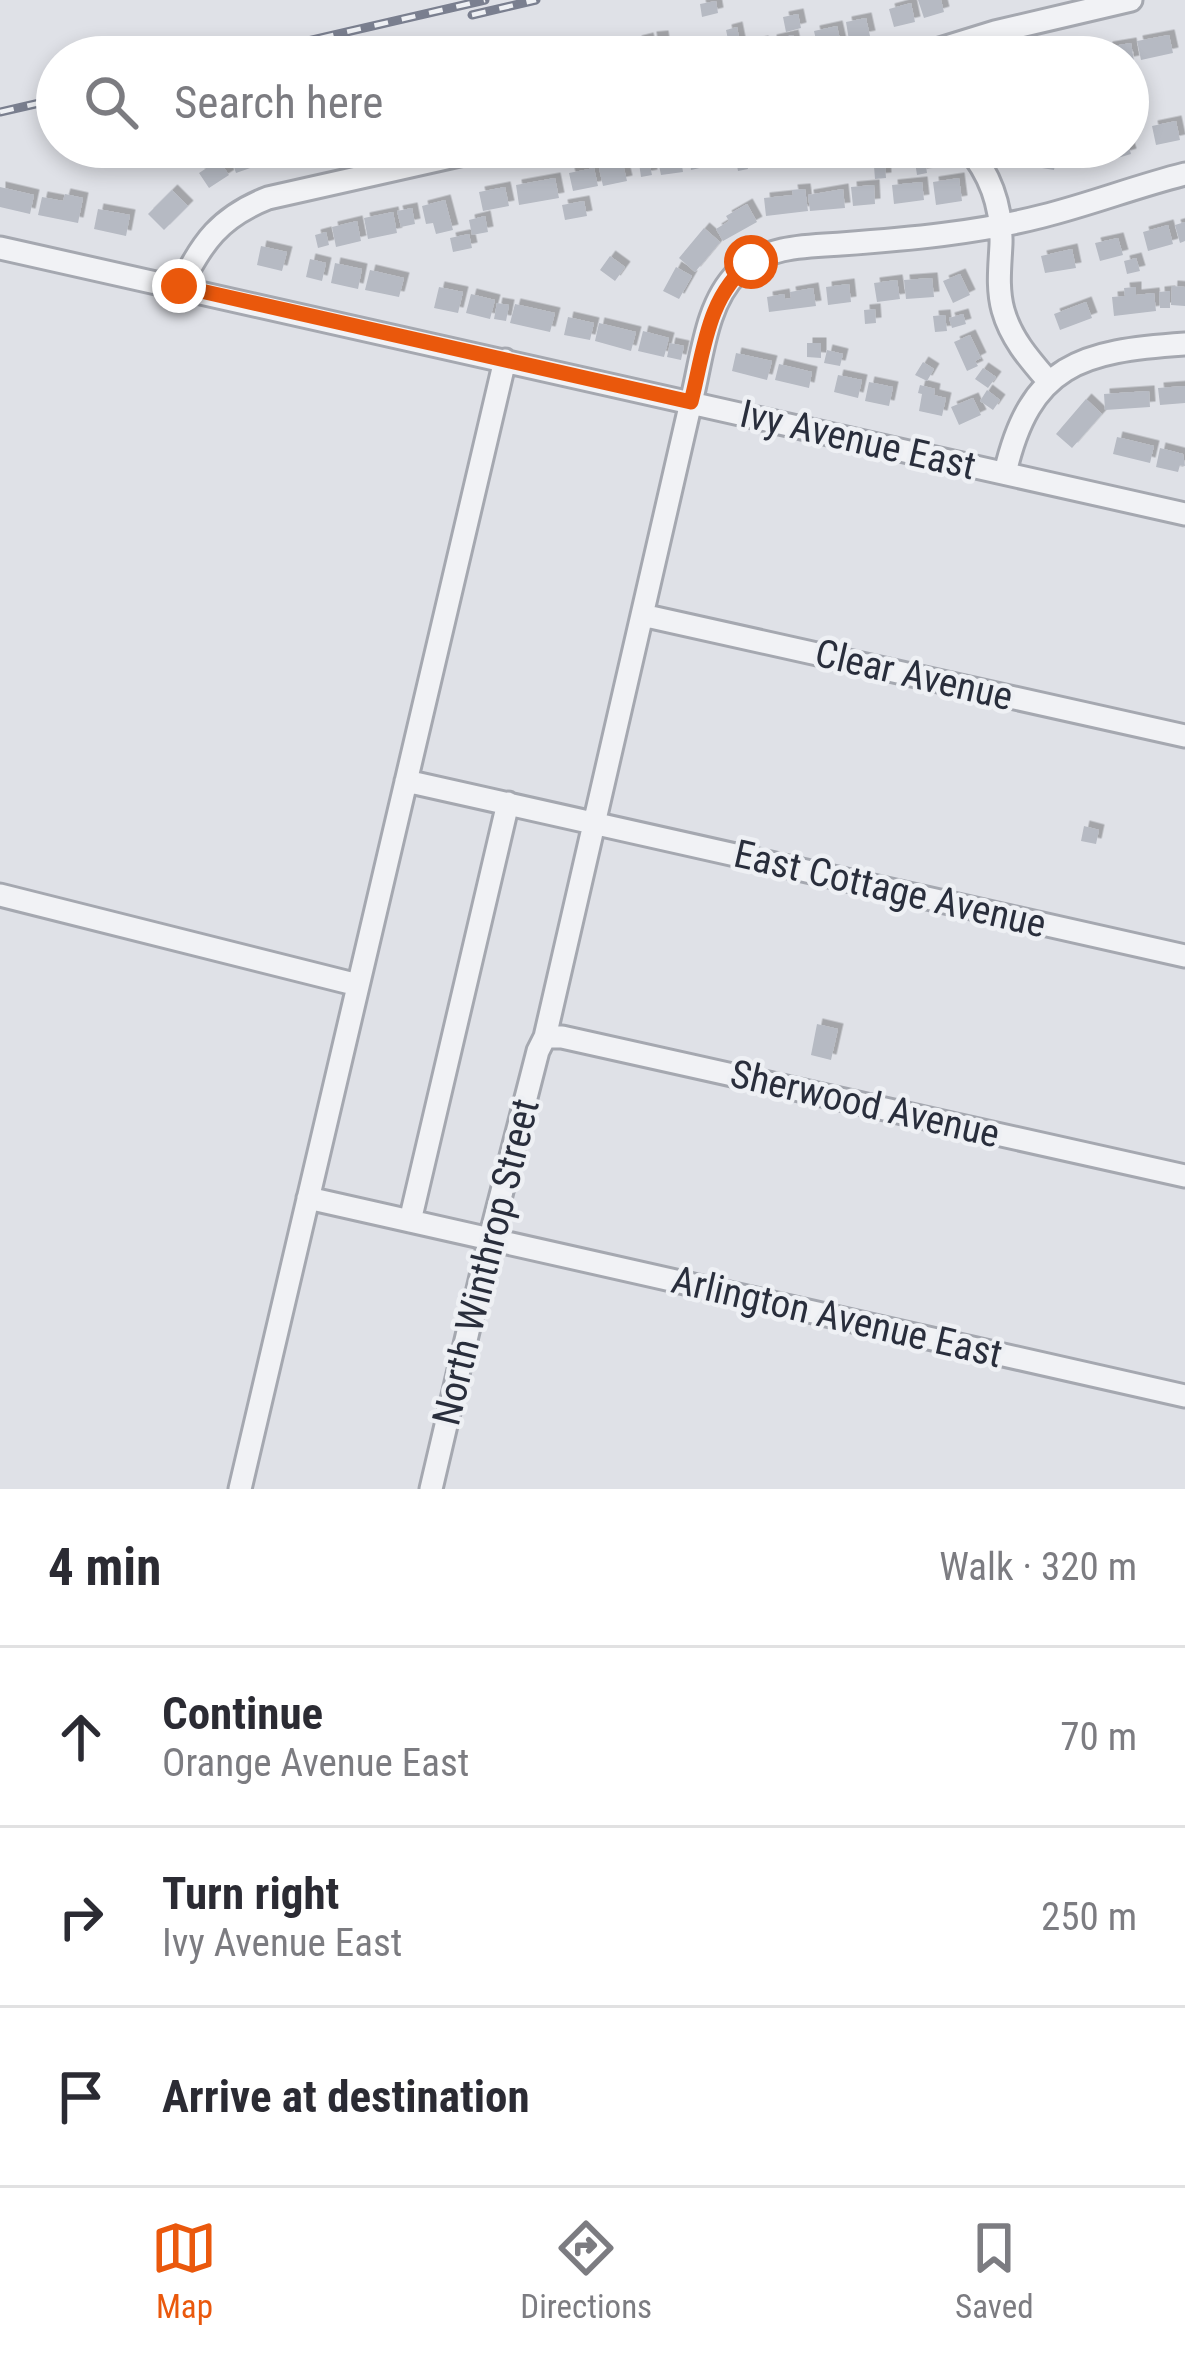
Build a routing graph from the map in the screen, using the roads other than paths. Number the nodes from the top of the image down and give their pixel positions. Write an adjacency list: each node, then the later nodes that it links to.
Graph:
1 (1131, 0): 2 (street)
2 (983, 36)
3 (402, 168): 8 (street)
4 (982, 168): 6 (street)
5 (1185, 174): 6 (street, North Winthrop Street)
6 (1000, 226): 11 (street); 12 (street, North Winthrop Street)
7 (0, 248): 8 (street, Ivy Avenue East)
8 (179, 286): 10 (street, Ivy Avenue East)
9 (1185, 344): 11 (street)
10 (505, 360): 12 (street, Ivy Avenue East); 17 (street)
11 (1049, 382): 13 (street)
12 (691, 402): 13 (street, Ivy Avenue East); 15 (street, North Winthrop Street)
13 (1005, 473): 14 (street, Ivy Avenue East)
14 (1185, 514)
15 (642, 615): 16 (street, Clear Avenue); 19 (street, North Winthrop Street)
16 (1185, 736)
17 (406, 781): 18 (street, East Cottage Avenue); 22 (street)
18 (508, 803): 19 (street, East Cottage Avenue); 26 (street)
19 (594, 823): 21 (street, East Cottage Avenue); 23 (street, North Winthrop Street)
20 (0, 895): 22 (street)
21 (1185, 956)
22 (358, 985): 25 (street)
23 (545, 1037): 24 (street, Sherwood Avenue); 27 (street, North Winthrop Street)
24 (1185, 1176)
25 (308, 1198): 26 (street, Arlington Avenue East); 29 (street)
26 (410, 1221): 27 (street, Arlington Avenue East)
27 (490, 1238): 28 (street, Arlington Avenue East); 30 (street, North Winthrop Street)
28 (1185, 1396)
29 (240, 1489)
30 (431, 1489)

